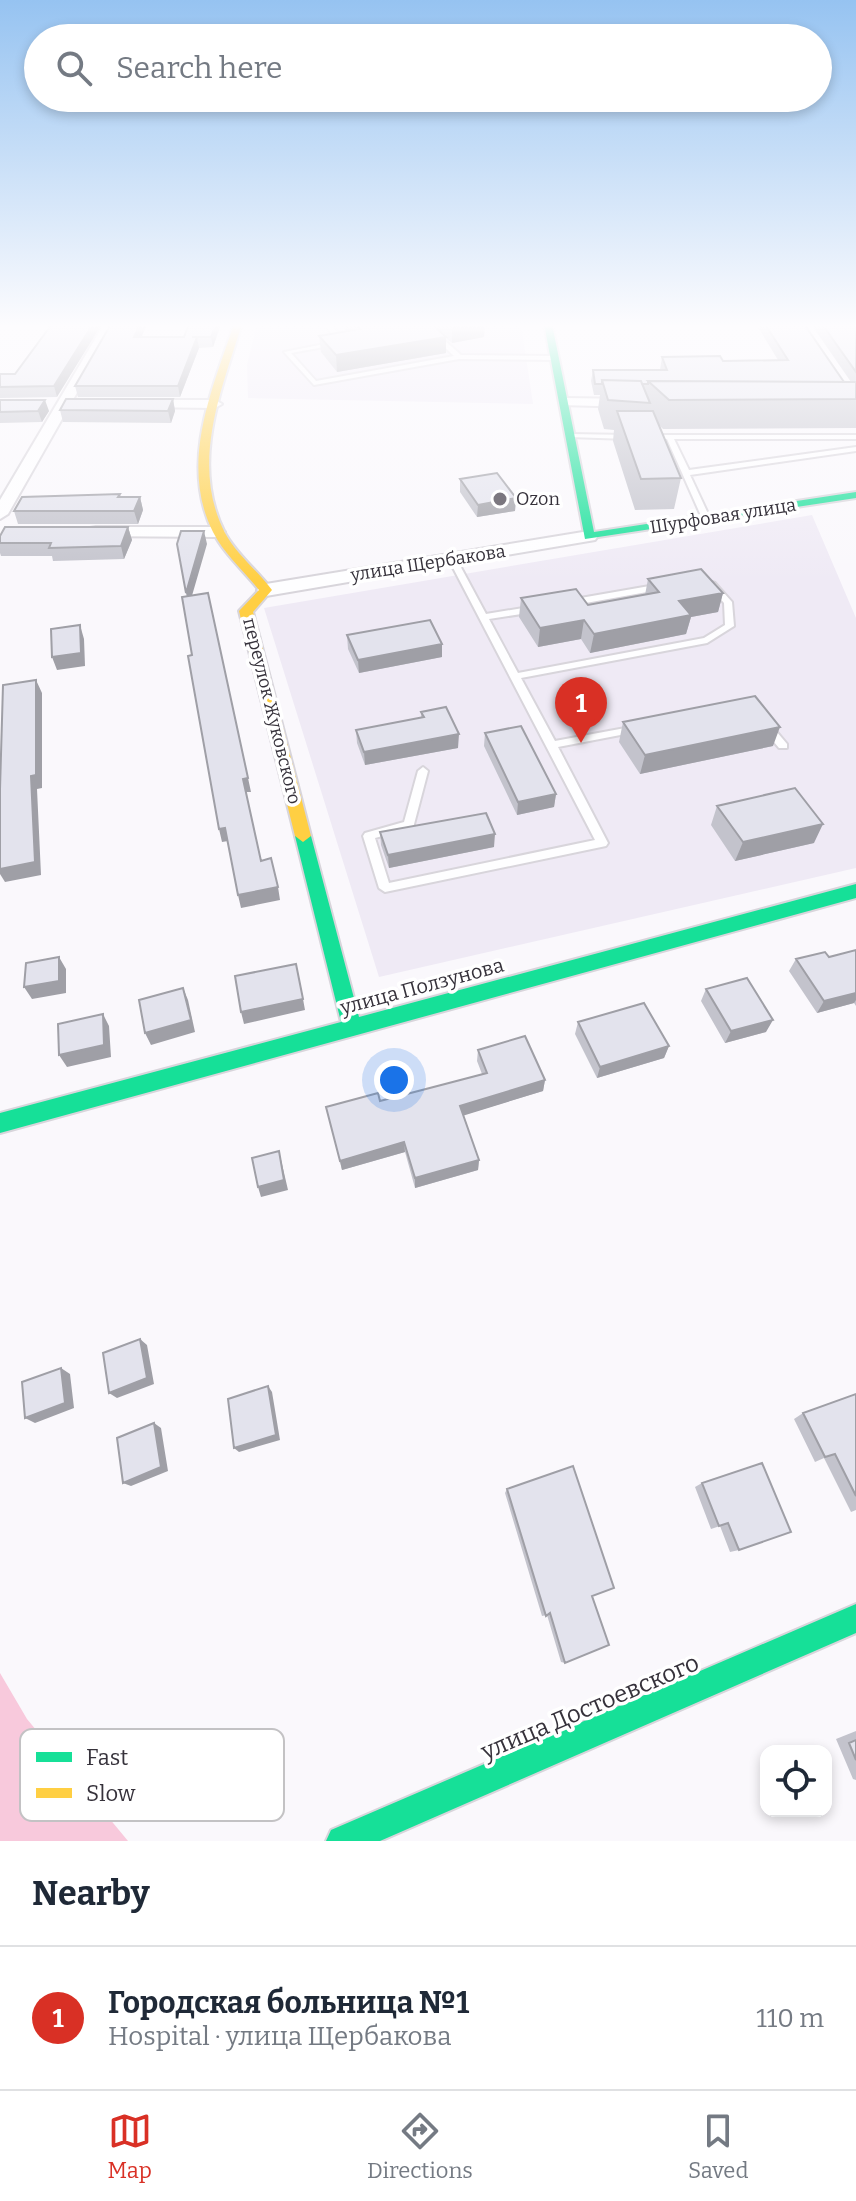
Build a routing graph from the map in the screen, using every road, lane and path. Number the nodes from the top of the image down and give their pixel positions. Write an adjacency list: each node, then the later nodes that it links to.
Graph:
1 (62, 410): 10 (street)
2 (214, 410): 13 (street, переулок Жуковского)
3 (566, 410): 4 (street)
4 (571, 436): 5 (lane); 14 (street)
5 (670, 437): 6 (lane); 8 (lane)
6 (856, 437)
7 (856, 449): 8 (lane)
8 (686, 473): 11 (lane)
9 (856, 495): 11 (street, Шурфовая улица)
10 (0, 514)
11 (706, 518): 14 (street, Шурфовая улица)
12 (78, 532): 13 (street)
13 (219, 532): 18 (street, переулок Жуковского)
14 (589, 536): 15 (street, улица Щербакова)
15 (453, 560): 18 (street, улица Щербакова); 21 (lane)
16 (706, 579): 22 (lane)
17 (677, 584): 19 (lane)
18 (266, 590): 29 (street, переулок Жуковского)
19 (558, 605)
20 (543, 607): 21 (lane)
21 (484, 617): 22 (lane)
22 (515, 676): 25 (lane)
23 (759, 717): 26 (lane)
24 (644, 727): 25 (lane)
25 (552, 745): 27 (lane)
26 (783, 746)
27 (423, 771)
28 (856, 891): 29 (street, улица Ползунова)
29 (352, 1027): 30 (street, улица Ползунова)
30 (0, 1123)
31 (856, 1618): 32 (street, улица Достоевского)
32 (342, 1841)

